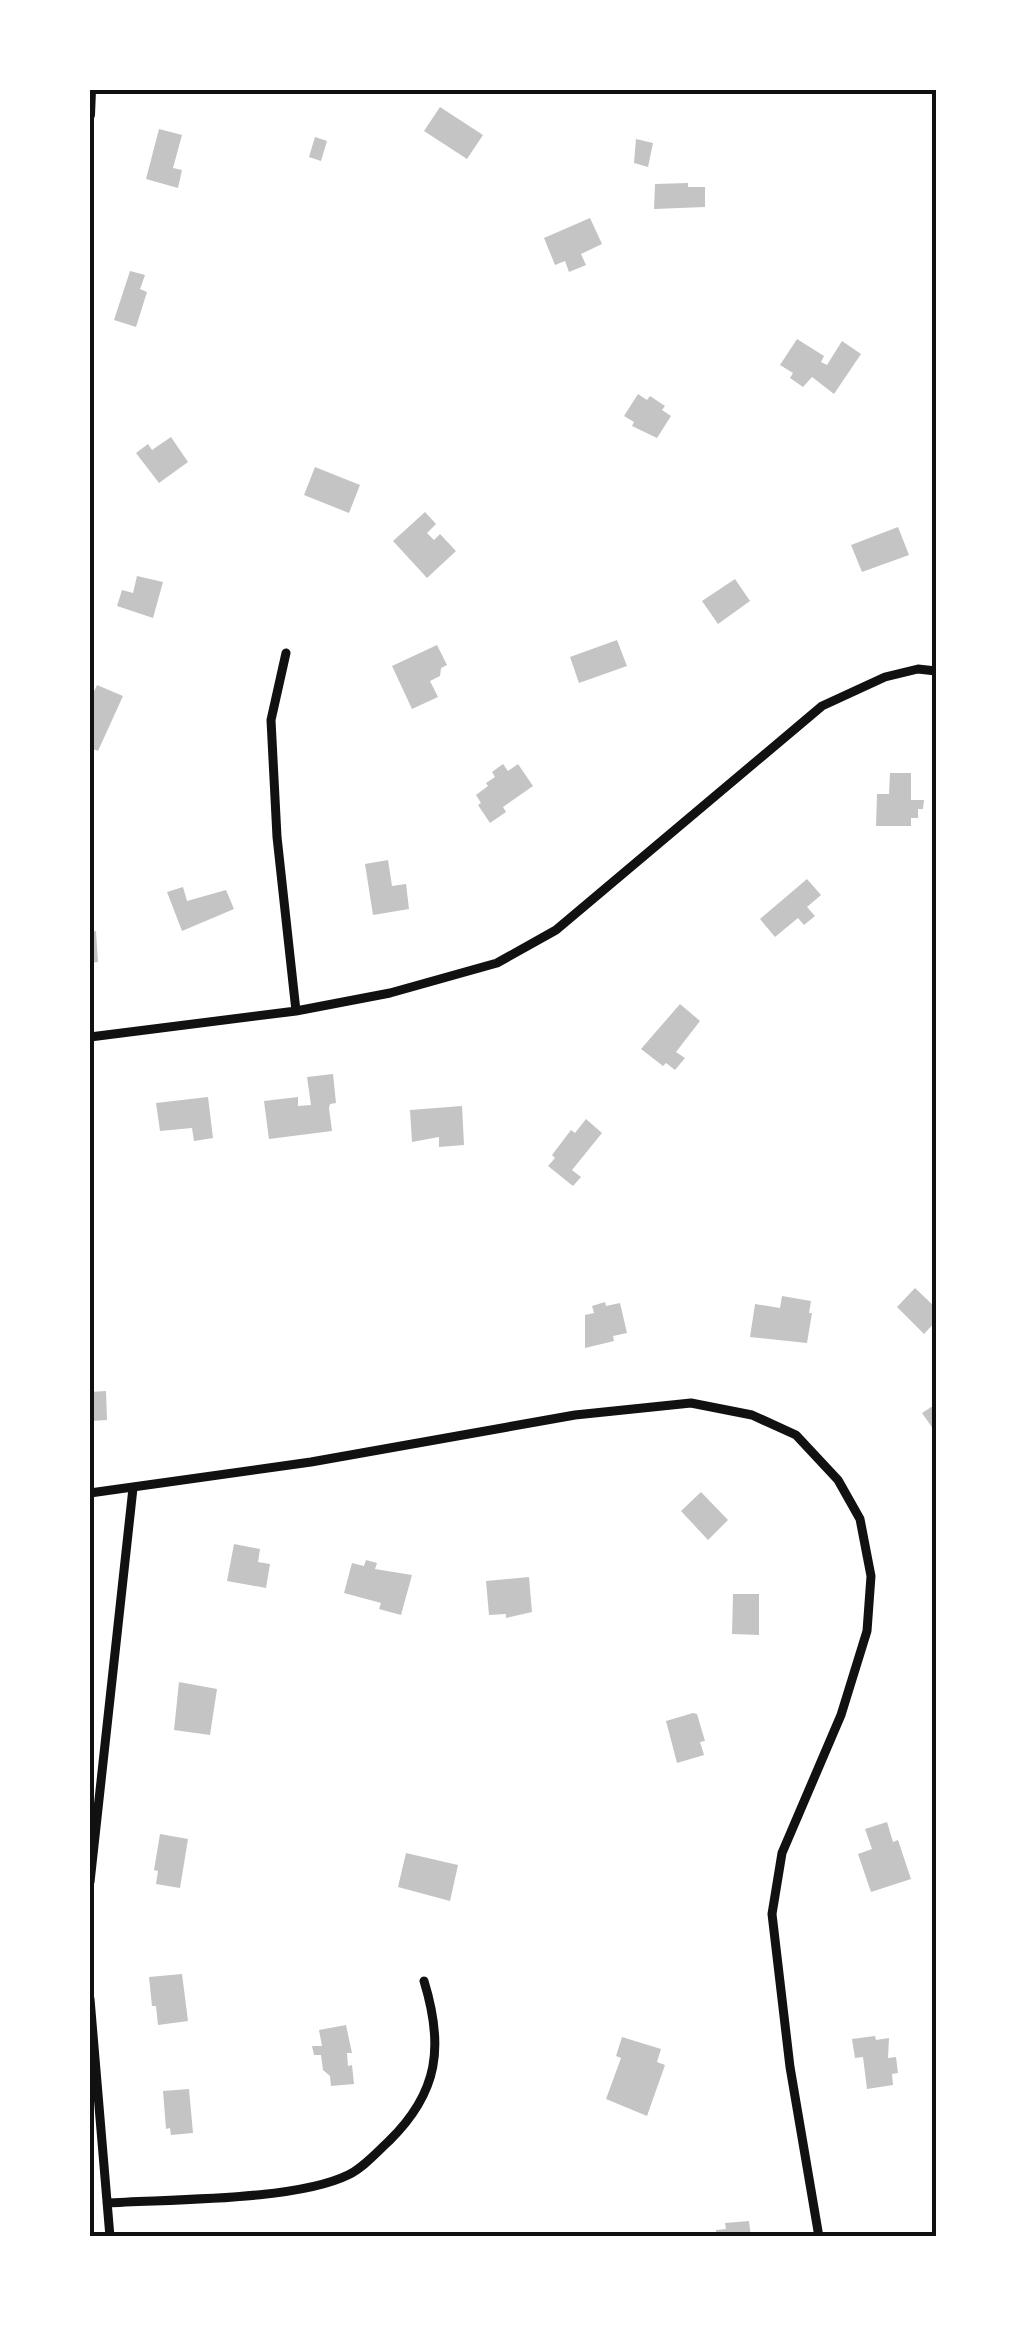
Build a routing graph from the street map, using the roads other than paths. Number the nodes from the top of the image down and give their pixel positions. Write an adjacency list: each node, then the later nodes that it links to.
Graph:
1 (92, 90): 2 (street)
2 (90, 115)
3 (286, 653): 5 (street)
4 (936, 671): 5 (street)
5 (296, 1010): 6 (street)
6 (90, 1037)
7 (132, 1488): 8 (street); 9 (street); 14 (street)
8 (90, 1492)
9 (90, 1882)
10 (424, 1981): 12 (street)
11 (90, 1999): 12 (street)
12 (107, 2203): 13 (street)
13 (110, 2237)
14 (819, 2237)

